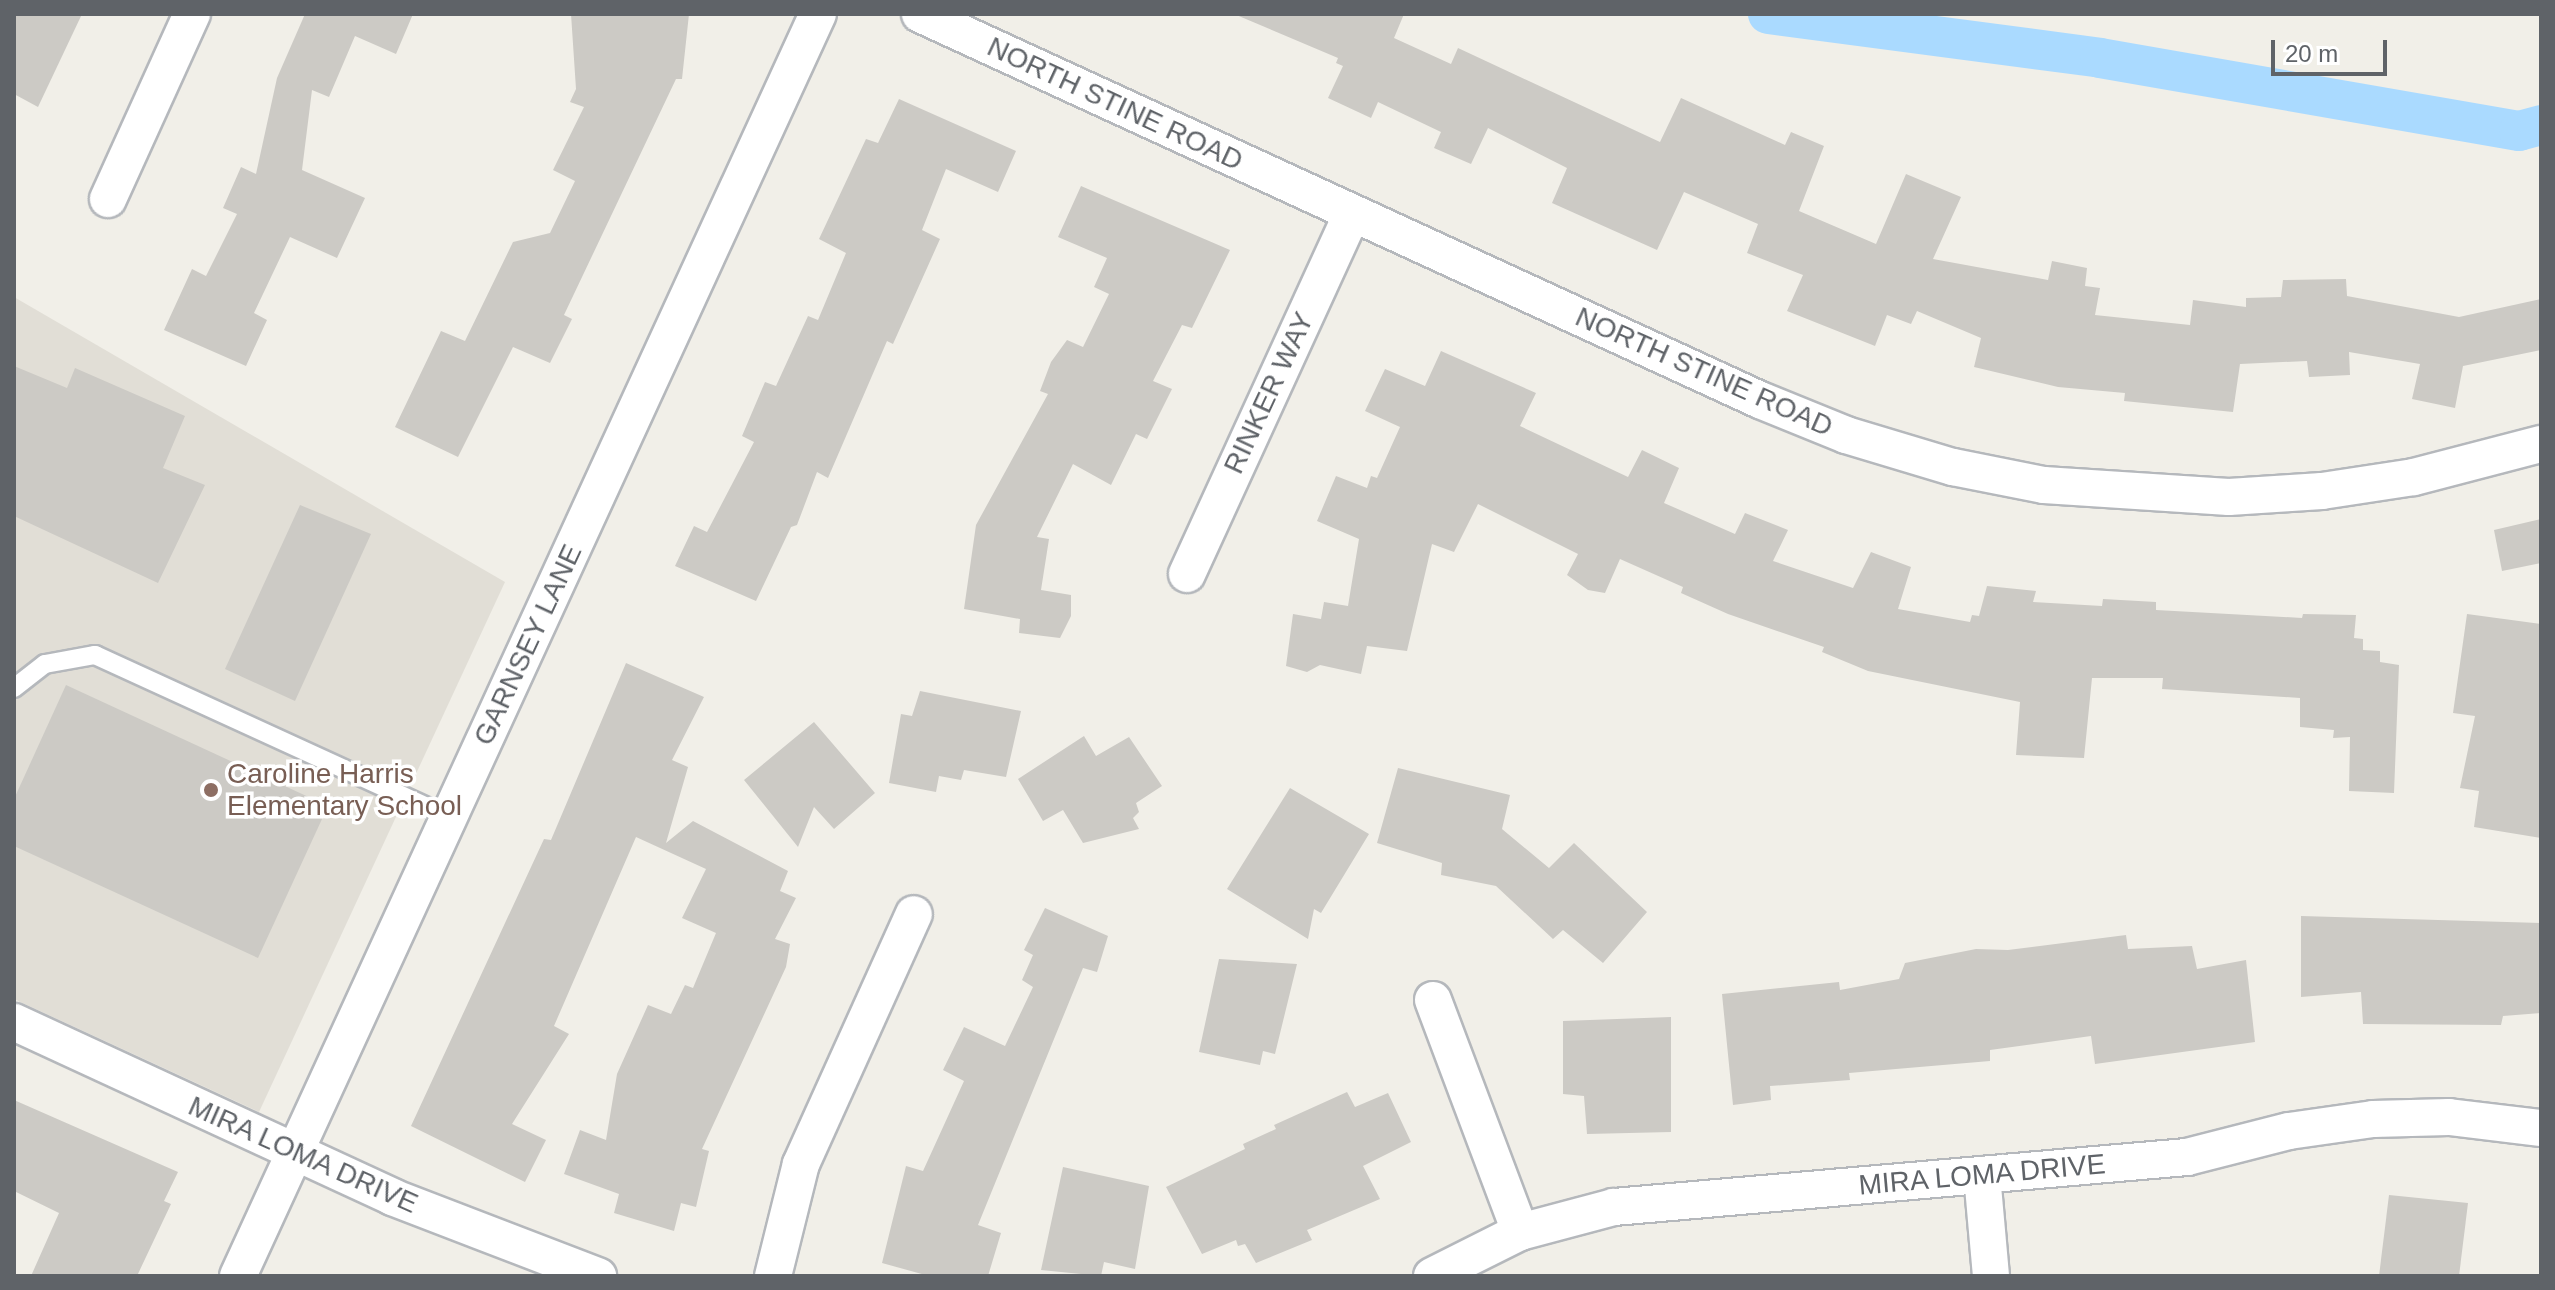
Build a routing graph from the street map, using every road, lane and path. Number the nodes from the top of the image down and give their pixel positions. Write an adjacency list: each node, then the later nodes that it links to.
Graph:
1 (192, 14): 4 (street)
2 (818, 14): 9 (street, GARNSEY LANE)
3 (920, 14): 5 (street, NORTH STINE ROAD)
4 (108, 199)
5 (1352, 213): 6 (street, NORTH STINE ROAD); 7 (street, RINKER WAY)
6 (2541, 444)
7 (1187, 574)
8 (14, 688): 9 (lane)
9 (449, 817): 14 (street, GARNSEY LANE)
10 (914, 914): 19 (street)
11 (1433, 1000): 16 (street)
12 (14, 1022): 14 (street, MIRA LOMA DRIVE)
13 (2541, 1128): 15 (street, MIRA LOMA DRIVE)
14 (295, 1152): 17 (street, GARNSEY LANE); 18 (street, MIRA LOMA DRIVE)
15 (1982, 1175): 16 (street, MIRA LOMA DRIVE); 21 (street)
16 (1520, 1232): 20 (street, MIRA LOMA DRIVE)
17 (238, 1276)
18 (598, 1276)
19 (773, 1276)
20 (1432, 1276)
21 (1991, 1276)

